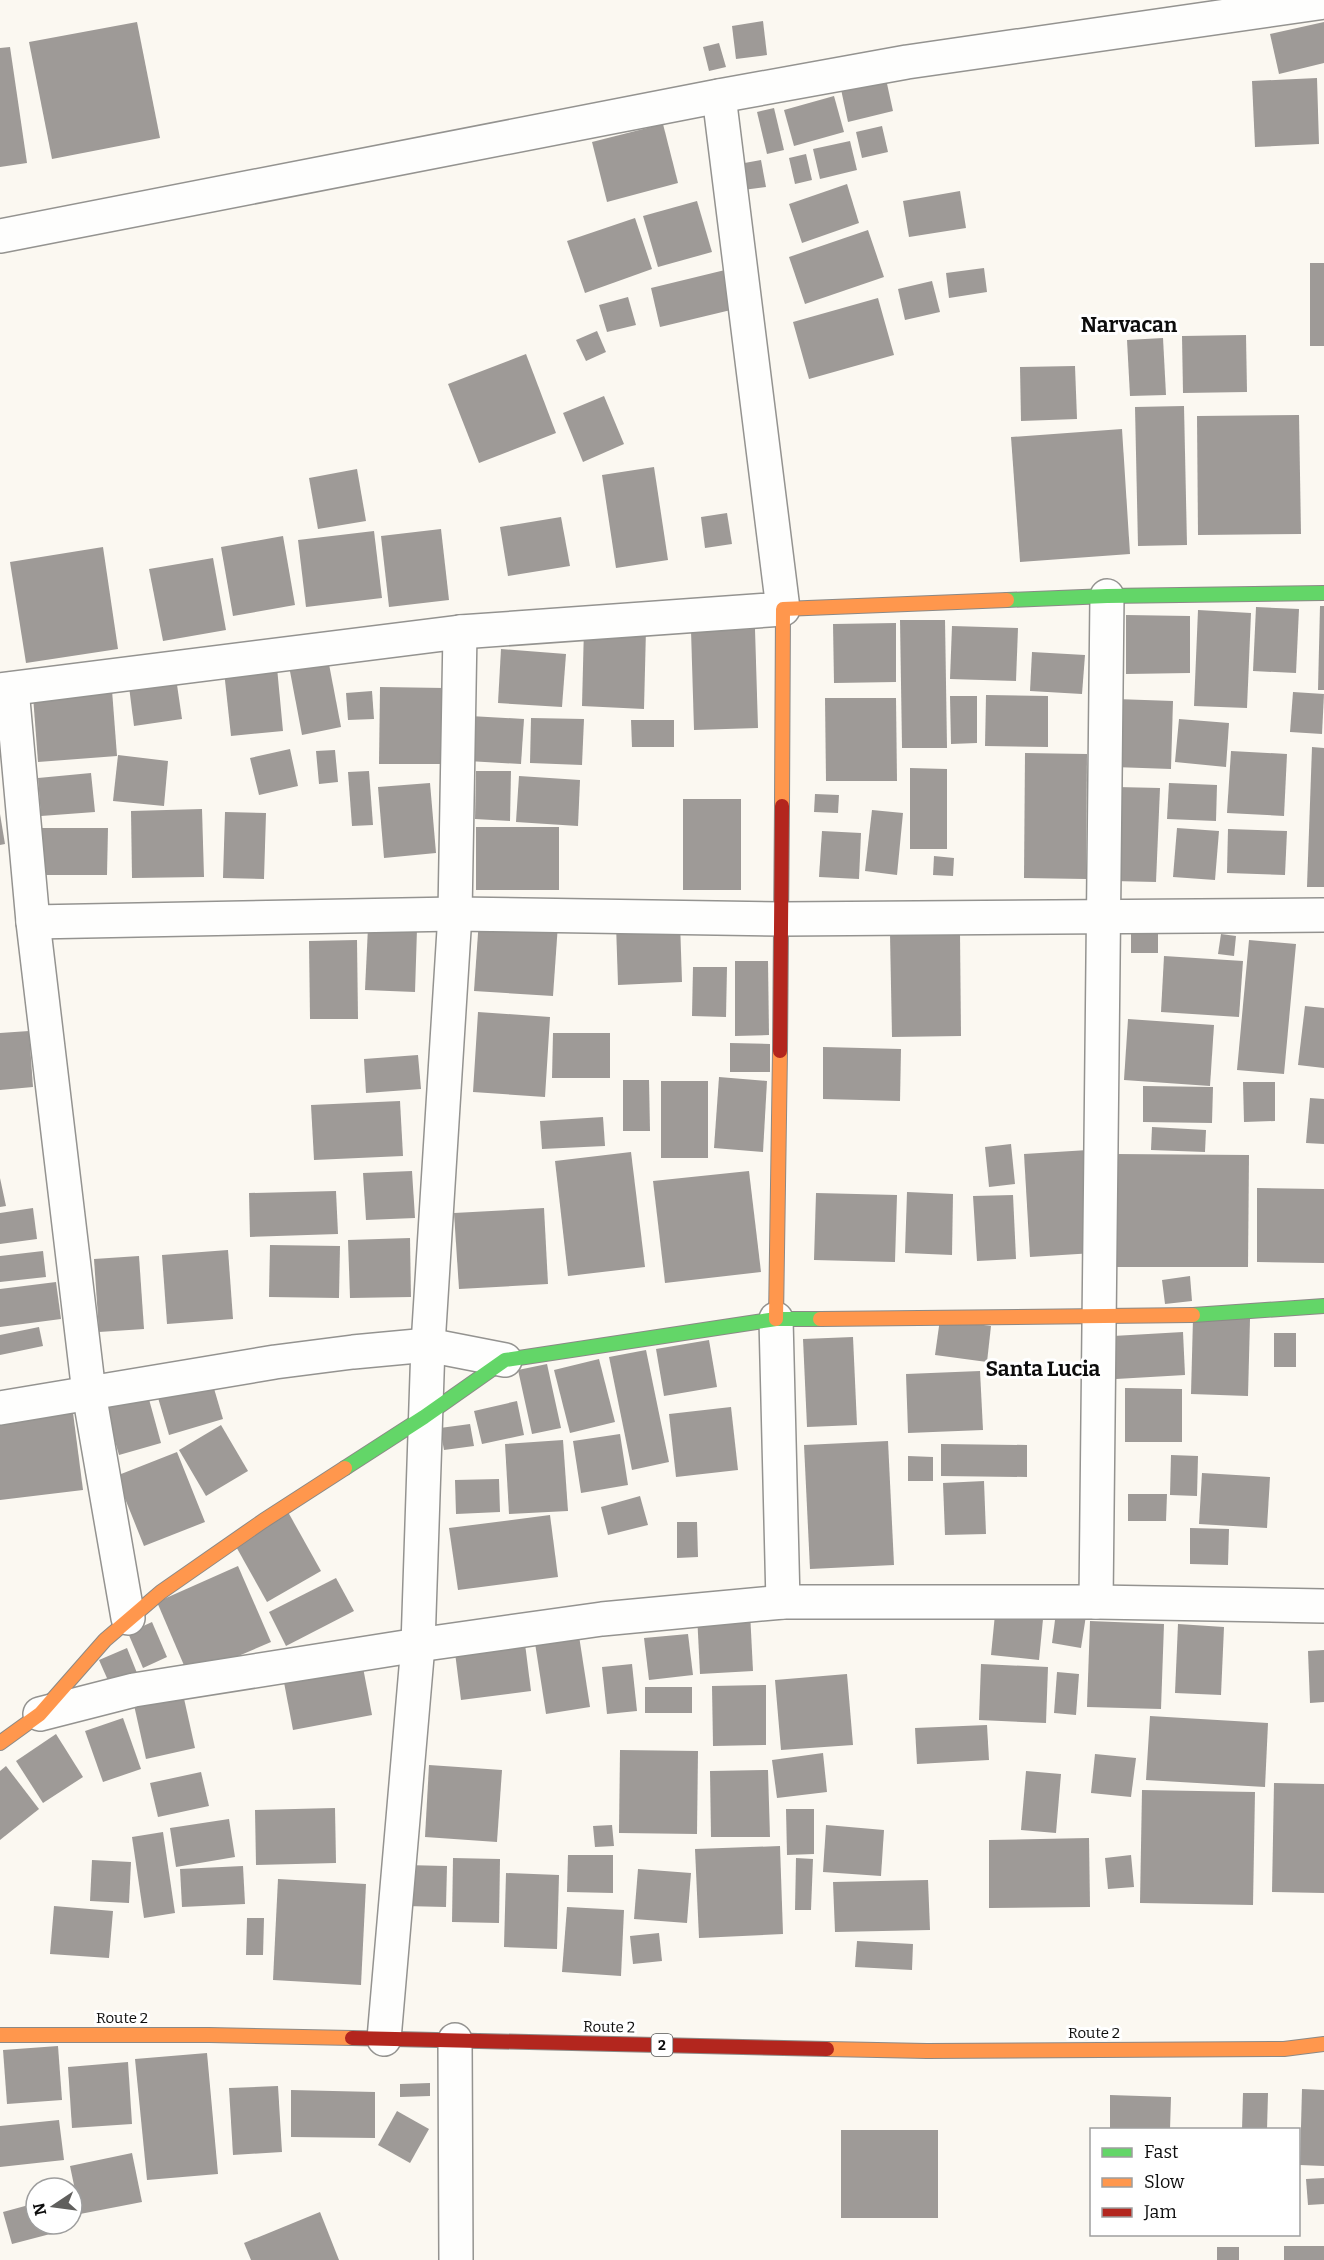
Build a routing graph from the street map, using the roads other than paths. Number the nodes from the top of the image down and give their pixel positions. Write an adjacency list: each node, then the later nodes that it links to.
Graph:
1 (1324, 2): 2 (street)
2 (718, 96): 3 (street); 6 (street)
3 (0, 236)
4 (1324, 593): 5 (main road)
5 (1107, 596): 6 (main road); 11 (street)
6 (783, 609): 7 (street); 12 (main road)
7 (460, 632): 8 (street); 9 (street)
8 (6, 690): 13 (street)
9 (455, 914): 12 (street); 13 (street); 17 (street)
10 (1324, 915): 11 (street)
11 (1102, 917): 12 (street); 15 (street)
12 (782, 919): 16 (main road)
13 (33, 922): 19 (street)
14 (1324, 1306): 15 (main road)
15 (1099, 1318): 16 (main road); 23 (street)
16 (776, 1319): 18 (main road); 22 (street)
17 (428, 1346): 18 (street); 19 (street); 21 (street)
18 (505, 1360): 21 (main road)
19 (89, 1394): 20 (street); 25 (street)
20 (0, 1408)
21 (424, 1417): 25 (main road); 26 (street)
22 (783, 1602): 23 (street); 26 (street)
23 (1096, 1602): 24 (street)
24 (1324, 1606)
25 (128, 1618): 27 (main road)
26 (418, 1645): 27 (street); 30 (street)
27 (40, 1714): 28 (main road)
28 (0, 1743)
29 (0, 2035): 30 (main road, Route 2 / 2)
30 (384, 2039): 31 (main road, Route 2 / 2)
31 (455, 2040): 32 (main road, Route 2 / 2); 33 (street)
32 (1324, 2044)
33 (456, 2260)

